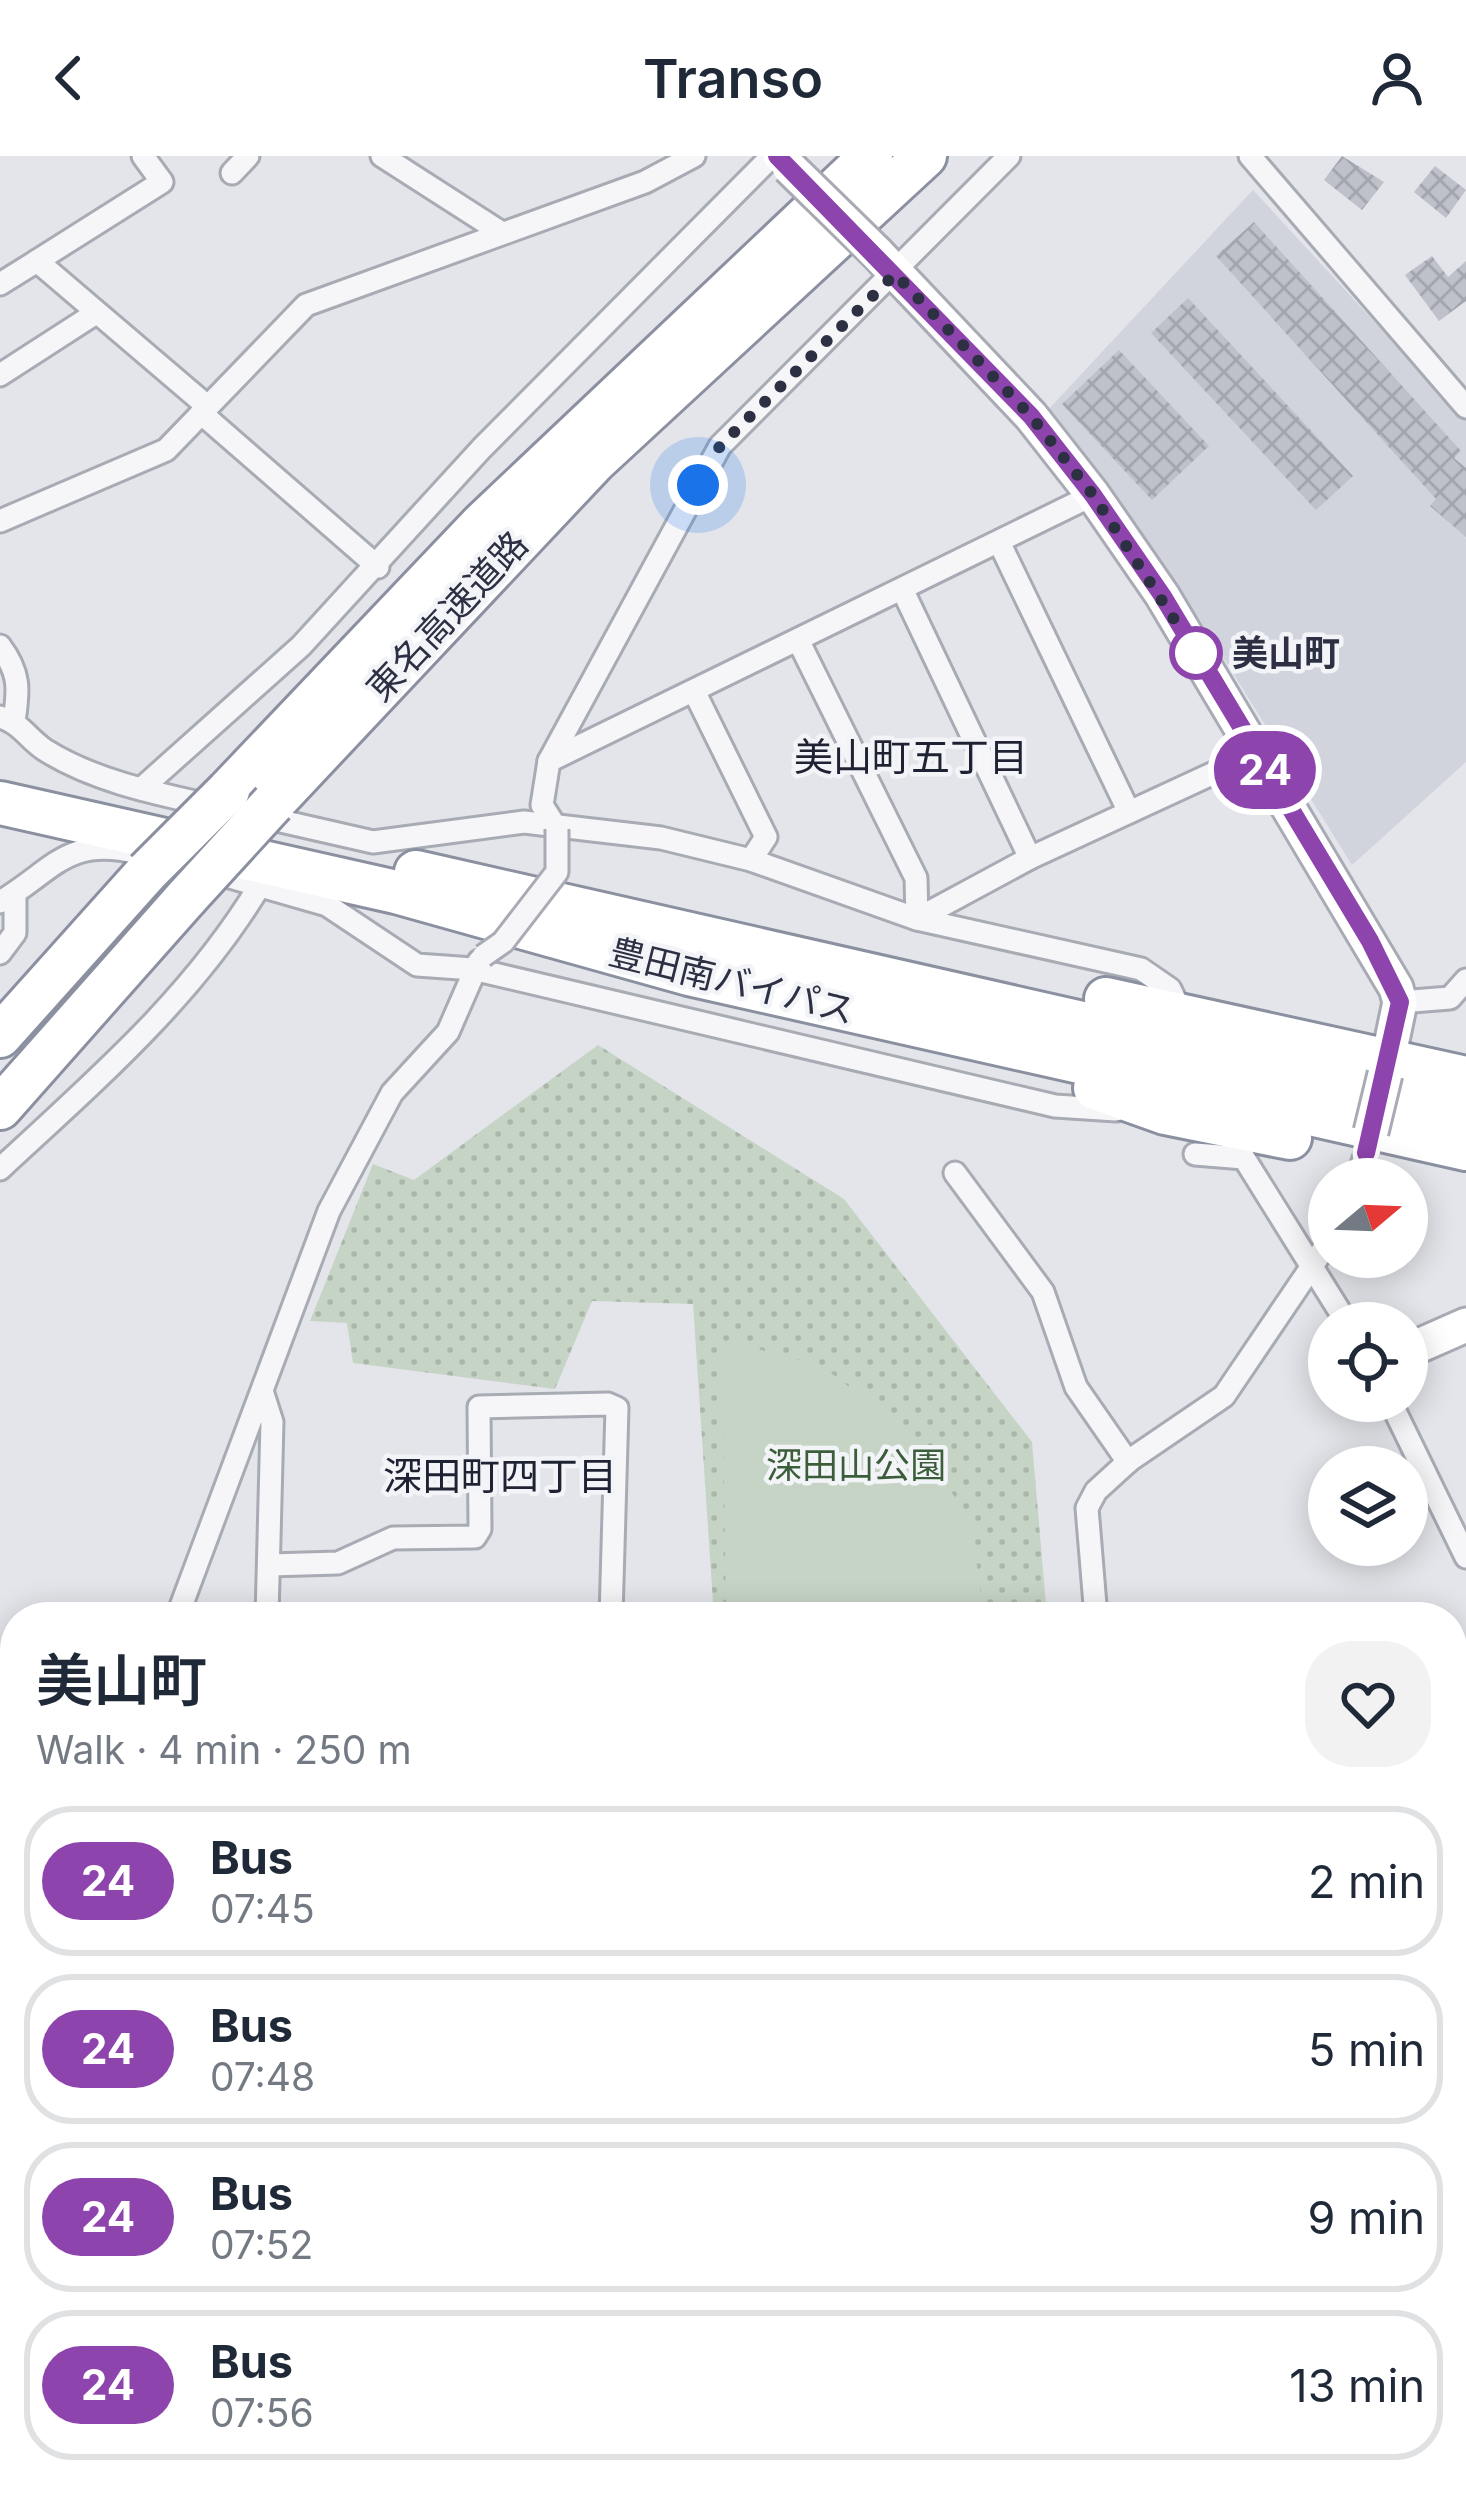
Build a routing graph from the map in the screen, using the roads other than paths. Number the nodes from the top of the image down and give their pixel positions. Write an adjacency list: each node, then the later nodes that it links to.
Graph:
1 (143, 156): 10 (street)
2 (382, 156): 9 (street)
3 (694, 156): 9 (street)
4 (925, 156): 48 (highway, 東名高速道路, bridge)
5 (1010, 156): 11 (street)
6 (1250, 156): 15 (street)
7 (780, 160): 11 (main road, bridge); 20 (street)
8 (866, 160): 45 (highway, 東名高速道路, bridge)
9 (502, 233): 16 (street)
10 (37, 261): 12 (street); 13 (street)
11 (886, 264): 17 (main road); 27 (street)
12 (0, 284)
13 (96, 313): 14 (street); 16 (street)
14 (0, 375)
15 (1466, 406)
16 (204, 410): 18 (street); 20 (street)
17 (1093, 495): 19 (street); 26 (main road)
18 (0, 521)
19 (999, 542): 21 (street); 31 (street)
20 (378, 567): 29 (street)
21 (903, 591): 22 (street); 33 (street)
22 (798, 640): 24 (street); 38 (street)
23 (0, 646): 25 (street)
24 (694, 691): 27 (street); 34 (street)
25 (7, 719): 29 (street)
26 (1255, 754): 31 (street); 42 (main road)
27 (549, 761): 32 (street)
28 (0, 775): 35 (highway, 豊田南バイパス)
29 (141, 789): 32 (street)
30 (0, 803): 39 (highway, 豊田南バイパス)
31 (1129, 812): 33 (street)
32 (557, 829): 34 (street); 39 (street, bridge)
33 (1030, 858): 38 (street)
34 (751, 860): 38 (street)
35 (440, 877): 44 (highway); 49 (highway, 豊田南バイパス)
36 (260, 885): 37 (street); 39 (street); 53 (street)
37 (8, 897): 40 (street)
38 (917, 919): 44 (street)
39 (485, 949): 50 (highway, 豊田南バイパス); 52 (highway); 60 (street)
40 (0, 952)
41 (1466, 980): 43 (street)
42 (1400, 1002): 43 (street); 46 (main road)
43 (1458, 1006)
44 (1180, 1012): 46 (highway)
45 (0, 1036)
46 (1387, 1067): 47 (highway); 52 (main road, bridge)
47 (1466, 1078)
48 (0, 1108)
49 (1466, 1110)
50 (1466, 1150)
51 (1195, 1154): 56 (street)
52 (1365, 1155): 55 (highway)
53 (0, 1169)
54 (955, 1173): 62 (street)
55 (1466, 1173)
56 (1308, 1258)
57 (1309, 1278): 62 (street)
58 (1466, 1325): 59 (main road)
59 (1428, 1342)
60 (262, 1394): 64 (street); 65 (street)
61 (1400, 1422): 63 (street)
62 (1128, 1462): 68 (street)
63 (1466, 1557)
64 (270, 1565): 66 (street); 67 (street)
65 (183, 1602)
66 (268, 1602)
67 (611, 1602)
68 (1095, 1602)

